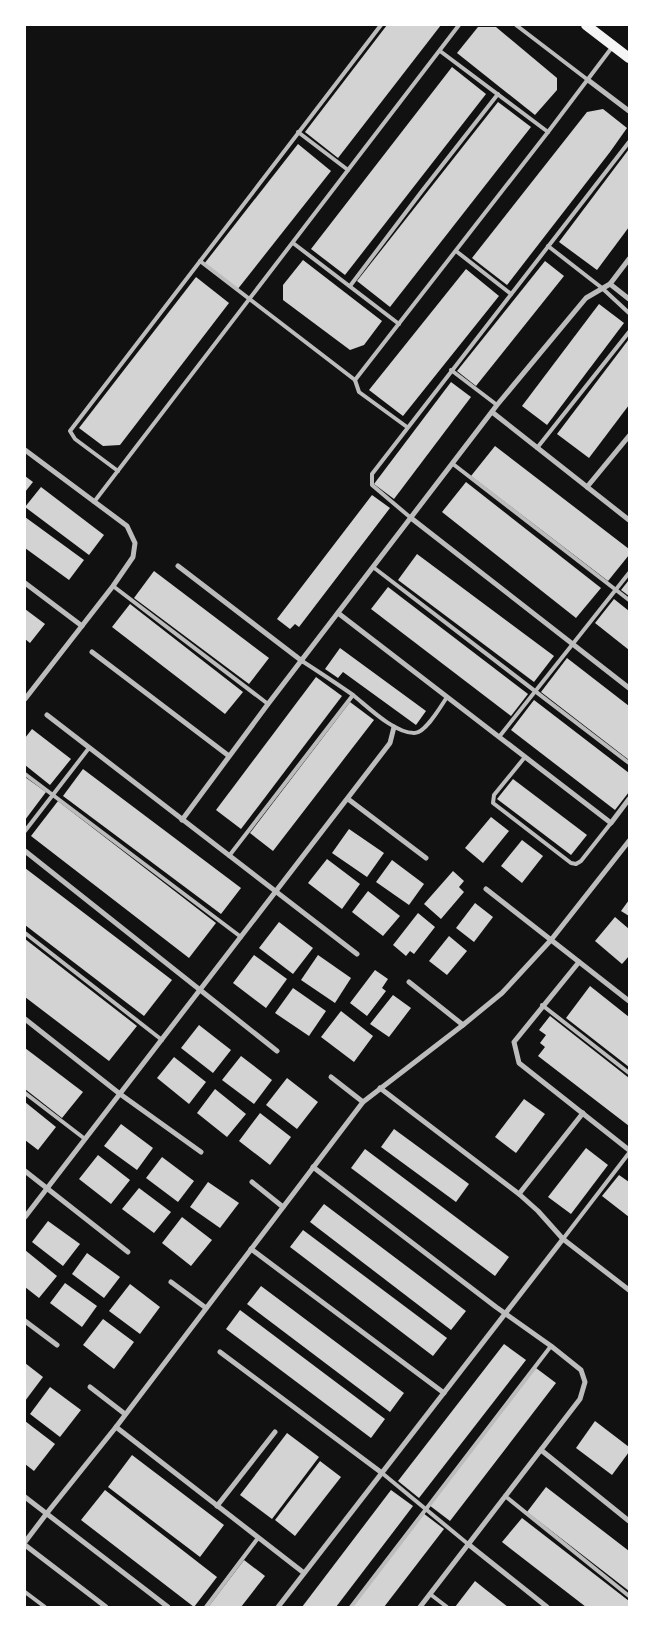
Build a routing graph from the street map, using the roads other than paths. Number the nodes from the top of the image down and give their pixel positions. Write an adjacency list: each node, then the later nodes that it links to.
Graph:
1 (381, 25): 11 (lane)
2 (459, 25): 6 (lane)
3 (516, 25): 8 (lane)
4 (586, 25): 5 (main road)
5 (613, 46): 7 (main road); 8 (lane)
6 (440, 51): 9 (lane); 14 (lane)
7 (629, 58)
8 (588, 80): 10 (street); 12 (lane)
9 (498, 94): 12 (lane); 21 (lane)
10 (629, 111)
11 (298, 132): 14 (lane); 19 (lane)
12 (548, 132): 17 (lane)
13 (629, 142): 16 (lane)
14 (348, 170): 15 (lane)
15 (294, 243): 21 (lane); 24 (lane)
16 (548, 246): 22 (lane); 23 (lane)
17 (456, 251): 23 (lane); 27 (lane)
18 (629, 259): 20 (street)
19 (200, 261): 24 (lane); 38 (lane)
20 (610, 284): 22 (street); 25 (street)
21 (350, 286): 27 (lane)
22 (602, 288): 26 (lane); 31 (street)
23 (511, 294): 29 (lane)
24 (250, 298): 30 (lane); 38 (lane)
25 (629, 298)
26 (629, 313)
27 (399, 324): 30 (lane)
28 (629, 332): 35 (lane)
29 (451, 370): 31 (lane); 33 (lane)
30 (355, 380): 33 (lane)
31 (498, 405): 32 (street)
32 (492, 412): 35 (street); 37 (street)
33 (407, 427): 41 (lane)
34 (629, 436): 39 (street)
35 (537, 448): 39 (street)
36 (25, 450): 40 (street)
37 (453, 464): 41 (street); 48 (lane)
38 (118, 471): 40 (lane)
39 (588, 487): 42 (street)
40 (94, 502): 47 (street)
41 (411, 518): 44 (street); 52 (street)
42 (629, 520)
43 (178, 566): 54 (street)
44 (373, 567): 50 (street); 56 (lane)
45 (629, 573): 48 (lane)
46 (25, 583): 51 (street)
47 (113, 586): 51 (street); 60 (lane)
48 (616, 590): 49 (lane); 52 (lane)
49 (629, 600)
50 (338, 614): 54 (street); 58 (street)
51 (82, 626): 59 (street)
52 (573, 644): 55 (street); 56 (lane)
53 (92, 652): 65 (street)
54 (302, 661): 57 (lane); 60 (street)
55 (629, 688)
56 (535, 692): 63 (lane); 67 (lane)
57 (353, 695): 62 (lane); 78 (lane)
58 (447, 697): 62 (lane); 63 (street)
59 (25, 699)
60 (268, 704): 65 (street)
61 (47, 716): 64 (street)
62 (394, 727): 71 (street)
63 (499, 737): 66 (street)
64 (89, 748): 69 (lane); 72 (street)
65 (229, 756): 72 (street)
66 (525, 757): 73 (street); 73 (lane)
67 (629, 763)
68 (25, 774): 69 (lane)
69 (53, 795): 74 (lane); 83 (lane)
70 (629, 799): 73 (street)
71 (348, 800): 79 (street); 81 (street)
72 (182, 820): 78 (street)
73 (611, 823)
74 (25, 831)
75 (629, 841): 76 (street)
76 (627, 848): 84 (street)
77 (25, 851): 88 (street)
78 (229, 856): 81 (street)
79 (426, 858)
80 (486, 889): 84 (street)
81 (276, 893): 83 (street); 85 (street)
82 (25, 933): 93 (lane)
83 (241, 937): 88 (street)
84 (551, 940): 86 (street); 92 (street)
85 (357, 954)
86 (579, 962): 89 (street); 90 (street)
87 (409, 982): 92 (street)
88 (200, 990): 93 (street); 94 (street)
89 (629, 1001)
90 (542, 1005): 95 (lane); 101 (street)
91 (25, 1019): 99 (street)
92 (463, 1025): 97 (street)
93 (162, 1040): 99 (street)
94 (277, 1051)
95 (629, 1073)
96 (332, 1077): 100 (street)
97 (380, 1088): 100 (street); 109 (street)
98 (25, 1093): 102 (lane)
99 (120, 1094): 102 (street); 104 (street)
100 (363, 1102): 105 (street)
101 (583, 1113): 103 (street); 109 (street)
102 (86, 1139): 108 (street)
103 (629, 1151): 112 (lane)
104 (201, 1152)
105 (314, 1167): 110 (street); 118 (street)
106 (25, 1171): 108 (street)
107 (252, 1182): 110 (street)
108 (48, 1188): 111 (street); 114 (street)
109 (519, 1194): 112 (street)
110 (283, 1207): 113 (street)
111 (25, 1217)
112 (563, 1238): 116 (street); 118 (street)
113 (251, 1249): 117 (street); 124 (street)
114 (128, 1252)
115 (171, 1282): 117 (street)
116 (629, 1290)
117 (206, 1308): 125 (street)
118 (505, 1314): 121 (street); 124 (street)
119 (25, 1321): 120 (street)
120 (57, 1345)
121 (552, 1346): 128 (street); 133 (lane)
122 (220, 1352): 129 (street)
123 (90, 1387): 125 (street)
124 (444, 1393): 129 (street)
125 (125, 1414): 126 (street)
126 (116, 1427): 132 (street); 134 (street)
127 (275, 1432): 132 (street)
128 (541, 1450): 130 (street); 135 (street)
129 (382, 1473): 133 (lane); 139 (street)
130 (505, 1496): 138 (street); 142 (lane)
131 (25, 1497): 134 (street)
132 (217, 1506): 136 (street)
133 (426, 1509): 138 (lane); 148 (lane)
134 (46, 1513): 137 (street); 145 (street)
135 (629, 1521)
136 (258, 1538): 139 (street); 146 (lane)
137 (25, 1544): 144 (street)
138 (468, 1544): 141 (street); 151 (street)
139 (304, 1573): 147 (street)
140 (25, 1592): 143 (lane)
141 (430, 1594): 149 (street); 150 (lane)
142 (629, 1596)
143 (45, 1607)
144 (106, 1607)
145 (168, 1607)
146 (206, 1607)
147 (278, 1607)
148 (351, 1607)
149 (420, 1607)
150 (447, 1607)
151 (547, 1607)

